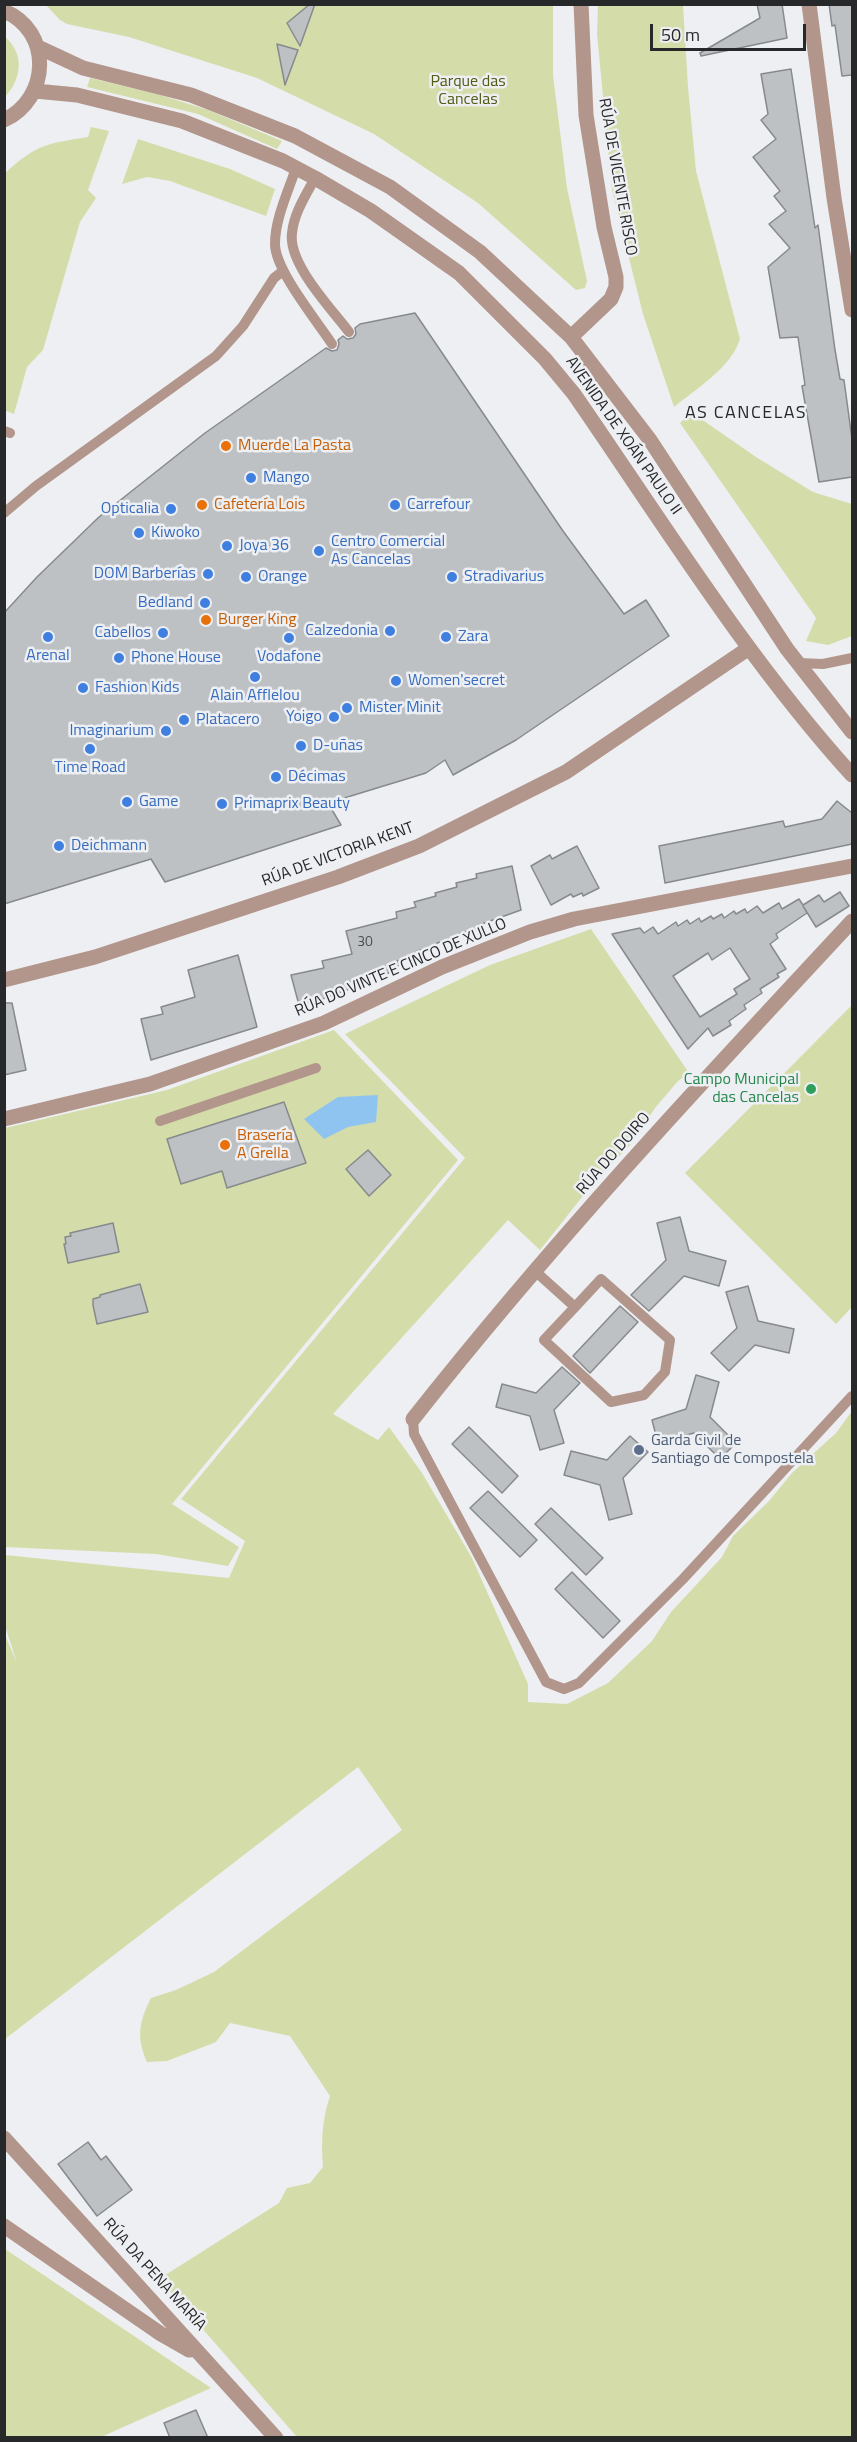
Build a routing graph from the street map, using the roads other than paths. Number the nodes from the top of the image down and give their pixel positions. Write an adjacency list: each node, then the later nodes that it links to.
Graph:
1 (581, 4): 13 (street, RÚA DE VICENTE RISCO)
2 (809, 4): 11 (street)
3 (4, 11): 4 (street)
4 (19, 11): 5 (street)
5 (38, 47): 6 (street); 13 (street, AVENIDA DE XOÁN PAULO II)
6 (35, 91): 7 (street); 8 (street, AVENIDA DE XOÁN PAULO II)
7 (8, 120)
8 (297, 168): 9 (street, AVENIDA DE XOÁN PAULO II); 10 (lane)
9 (315, 178): 12 (lane); 16 (street, AVENIDA DE XOÁN PAULO II)
10 (283, 271): 14 (lane); 15 (lane)
11 (852, 310)
12 (349, 332)
13 (571, 337): 18 (street, AVENIDA DE XOÁN PAULO II)
14 (332, 344)
15 (4, 513)
16 (749, 648): 20 (street, AVENIDA DE XOÁN PAULO II); 23 (street, RÚA DE VICTORIA KENT)
17 (852, 658): 18 (lane)
18 (799, 663): 19 (street, AVENIDA DE XOÁN PAULO II)
19 (852, 732)
20 (852, 775)
21 (852, 866): 25 (street, RÚA DO VINTE E CINCO DE XULLO)
22 (852, 921): 27 (street, RÚA DO DOIRO)
23 (4, 980)
24 (316, 1068): 26 (lane)
25 (4, 1119)
26 (160, 1121)
27 (535, 1271): 28 (lane); 30 (street, RÚA DO DOIRO)
28 (575, 1307): 28 (lane)
29 (852, 1396): 30 (lane)
30 (413, 1419)
31 (4, 2138): 33 (street, RÚA DA PENA MARÍA)
32 (4, 2226): 33 (street)
33 (197, 2349): 34 (street, RÚA DA PENA MARÍA)
34 (276, 2438)

